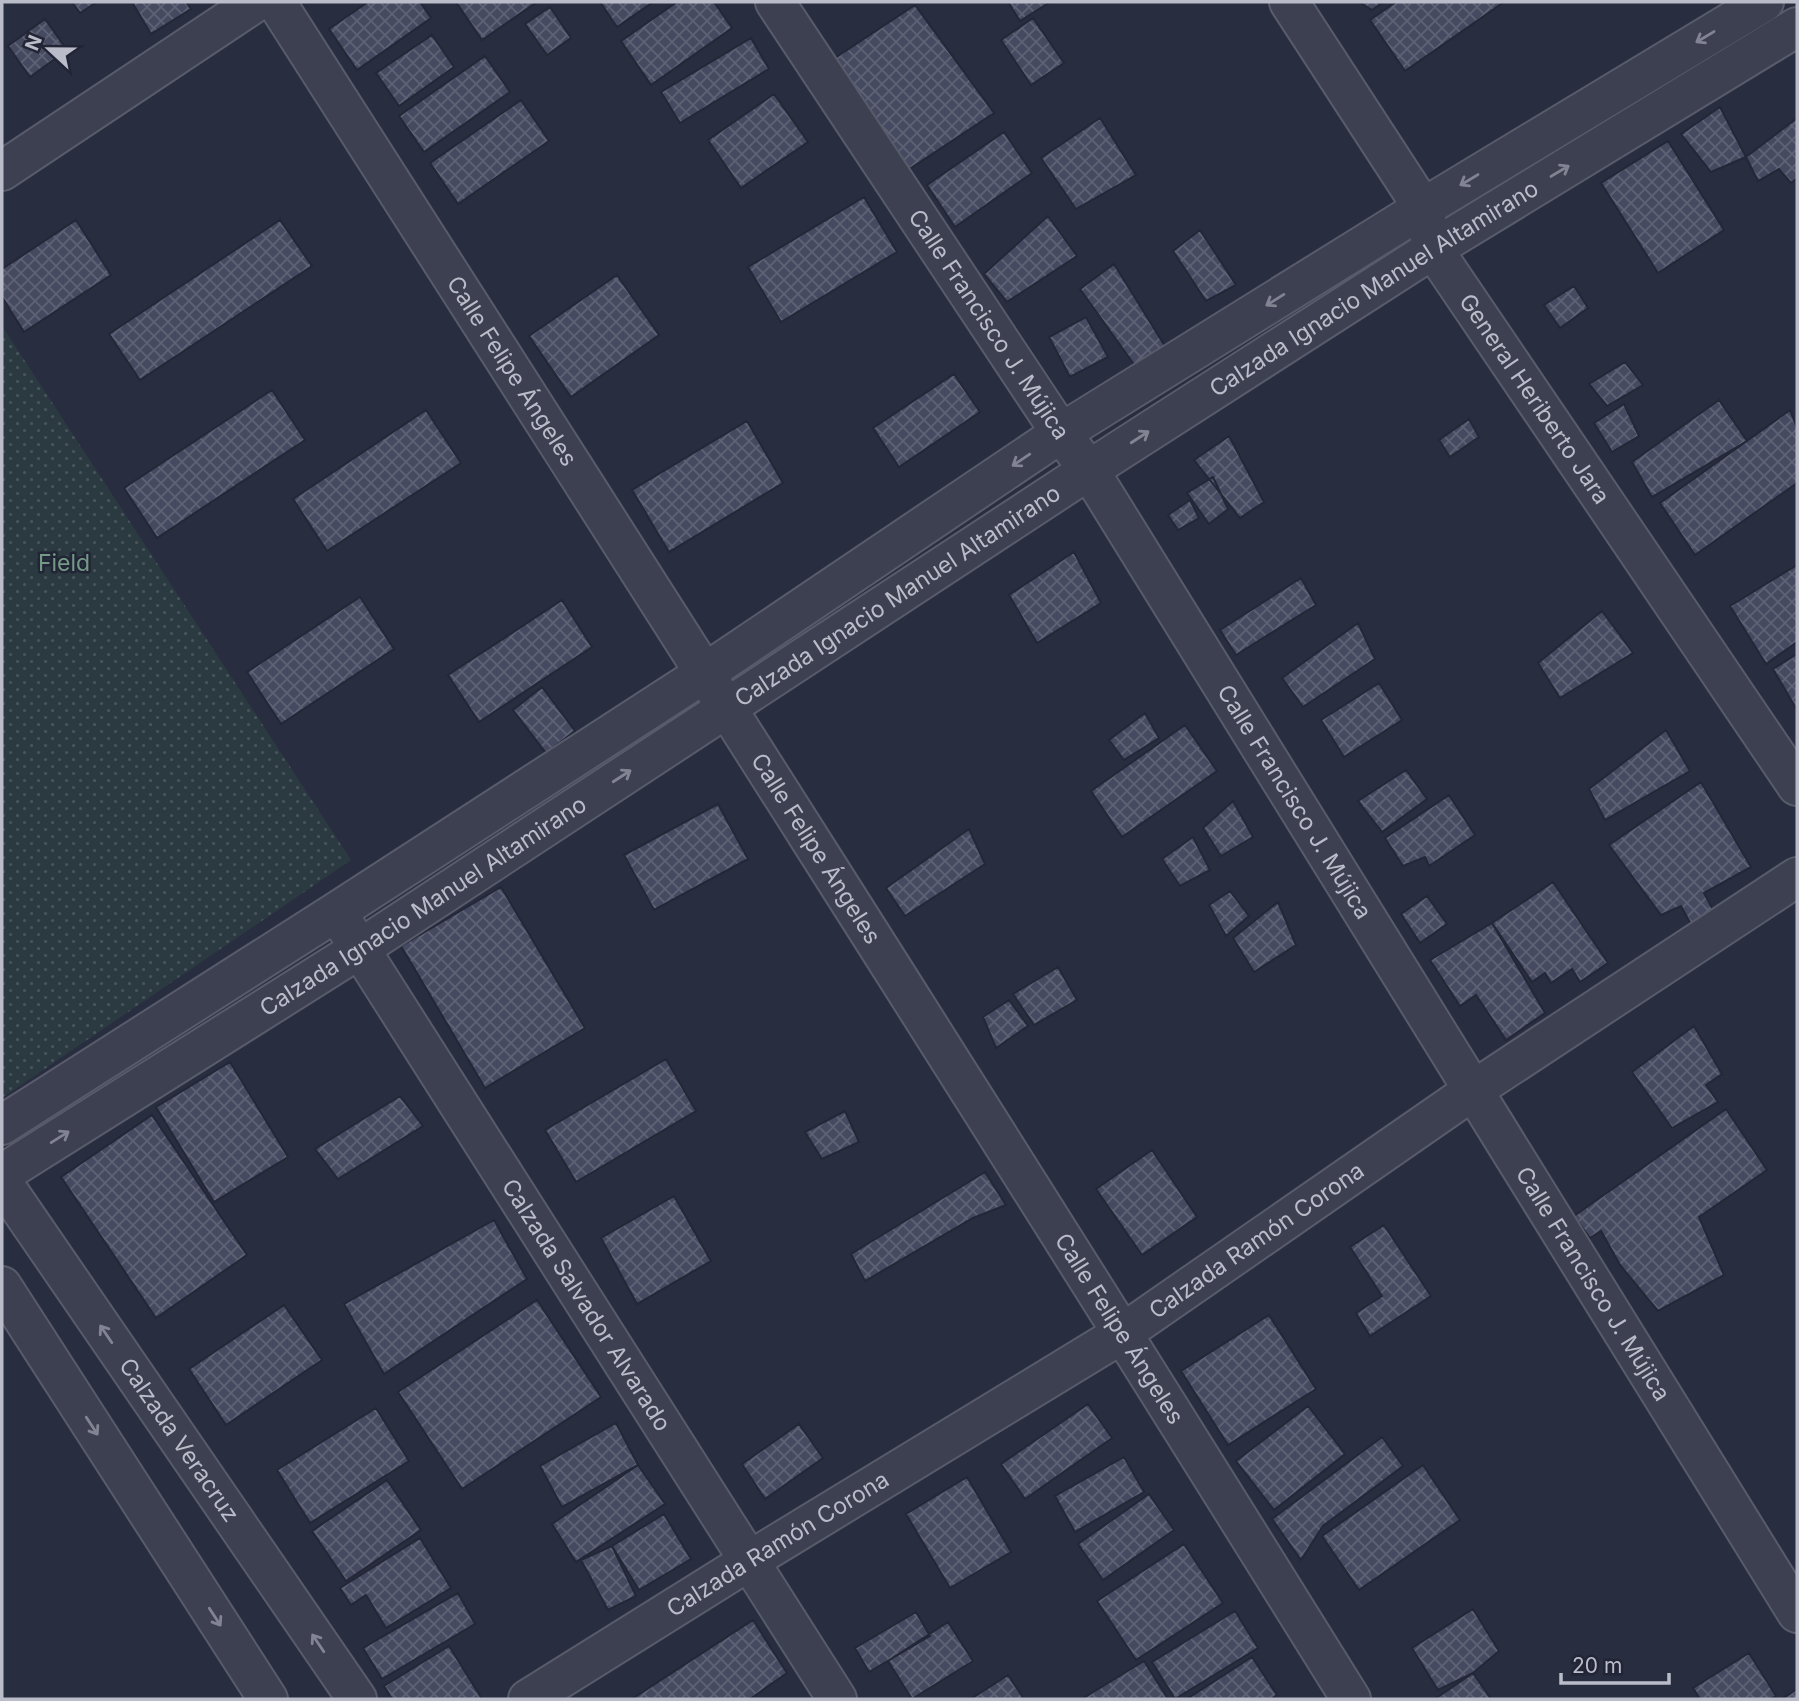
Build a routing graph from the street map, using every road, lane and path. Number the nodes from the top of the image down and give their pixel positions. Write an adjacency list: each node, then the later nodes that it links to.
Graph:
1 (256, 2): 7 (street)
2 (276, 2): 12 (street, Calle Felipe Ángeles)
3 (775, 2): 10 (street, Calle Francisco J. Mújica)
4 (1289, 2): 8 (street, General Heriberto Jara)
5 (1764, 2): 8 (street, Calzada Ignacio Manuel Altamirano, one-way to 8)
6 (1790, 25): 9 (street, Calzada Ignacio Manuel Altamirano, one-way to 6)
7 (2, 171)
8 (1423, 208): 9 (street, General Heriberto Jara); 10 (street, Calzada Ignacio Manuel Altamirano, one-way to 10)
9 (1433, 249): 11 (street, Calzada Ignacio Manuel Altamirano, one-way to 9); 14 (street, General Heriberto Jara)
10 (1061, 433): 11 (street, Calle Francisco J. Mújica); 12 (street, Calzada Ignacio Manuel Altamirano, one-way to 12)
11 (1090, 470): 13 (street, Calzada Ignacio Manuel Altamirano); 18 (street, Calle Francisco J. Mújica)
12 (705, 673): 13 (street, Calle Felipe Ángeles); 16 (street, Calzada Ignacio Manuel Altamirano)
13 (727, 707): 17 (street, Calzada Ignacio Manuel Altamirano, one-way to 13); 23 (street, Calle Felipe Ángeles)
14 (1797, 786)
15 (1797, 877): 18 (street, Calzada Ramón Corona)
16 (336, 912): 17 (street, Calzada Salvador Alvarado); 19 (street, Calzada Ignacio Manuel Altamirano)
17 (361, 948): 20 (street, Calzada Ignacio Manuel Altamirano, one-way to 17); 24 (street, Calzada Salvador Alvarado)
18 (1475, 1089): 23 (street, Calzada Ramón Corona); 25 (street, Calle Francisco J. Mújica)
19 (2, 1125)
20 (2, 1174)
21 (2, 1181): 27 (street, Calzada Veracruz, one-way to 21)
22 (2, 1286): 26 (street, one-way to 26)
23 (1123, 1333): 24 (street, Calzada Ramón Corona); 30 (street, Calle Felipe Ángeles)
24 (749, 1561): 28 (street, Calzada Ramón Corona); 29 (street, Calzada Salvador Alvarado)
25 (1797, 1614)
26 (268, 1699)
27 (357, 1699)
28 (528, 1699)
29 (837, 1699)
30 (1350, 1699)

